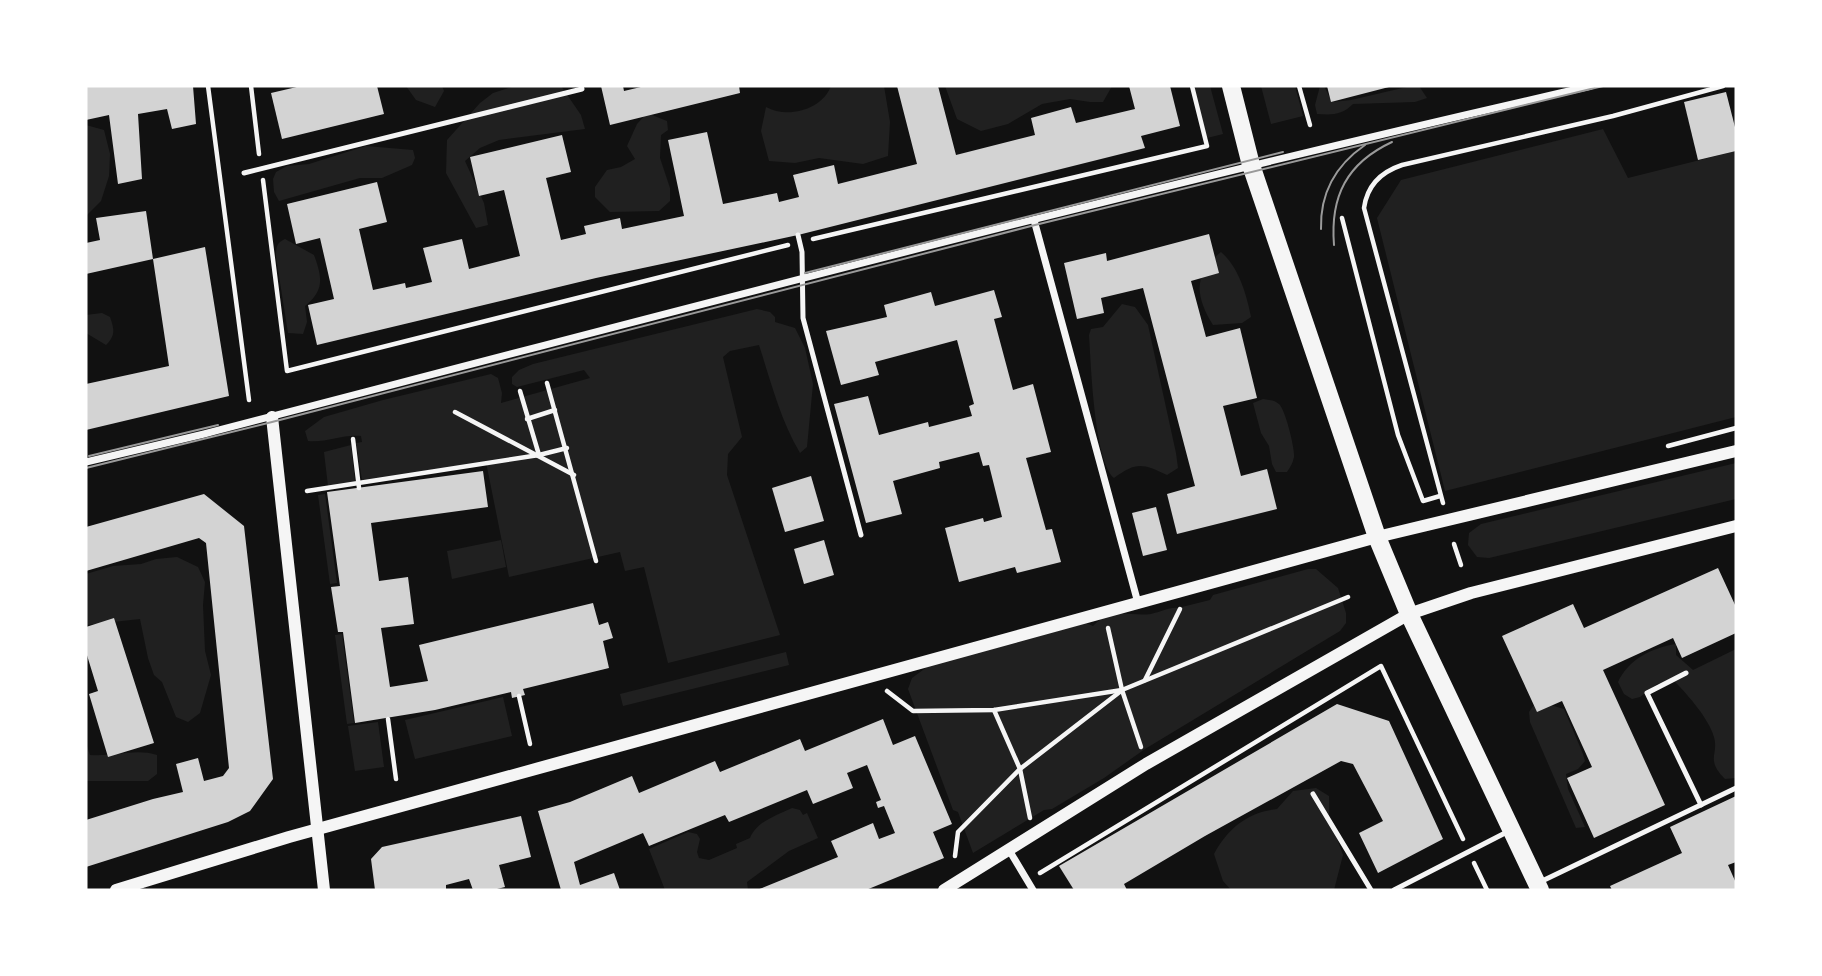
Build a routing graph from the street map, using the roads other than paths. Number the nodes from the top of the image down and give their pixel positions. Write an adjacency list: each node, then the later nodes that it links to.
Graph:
1 (581, 86): 5 (lane)
2 (1231, 86): 4 (main road)
3 (1591, 86): 4 (street)
4 (1251, 165): 6 (street); 14 (main road)
5 (244, 173)
6 (1034, 220): 8 (street); 15 (street)
7 (799, 239): 8 (lane)
8 (802, 278): 9 (street); 13 (lane)
9 (272, 417): 11 (street); 21 (street)
10 (1736, 451): 14 (street)
11 (86, 462)
12 (1736, 526): 16 (street)
13 (861, 535)
14 (1377, 537): 15 (street); 16 (main road)
15 (1138, 603): 21 (street)
16 (1409, 614): 22 (main road); 23 (street)
17 (1686, 673): 20 (lane)
18 (1736, 788): 20 (lane)
19 (1313, 794): 29 (lane)
20 (1700, 805): 24 (lane)
21 (318, 829): 25 (street); 26 (street)
22 (1511, 830): 24 (main road); 30 (lane)
23 (1009, 850): 27 (street); 28 (street)
24 (1538, 887)
25 (116, 890)
26 (324, 890)
27 (944, 890)
28 (1033, 890)
29 (1371, 890)
30 (1394, 890)

